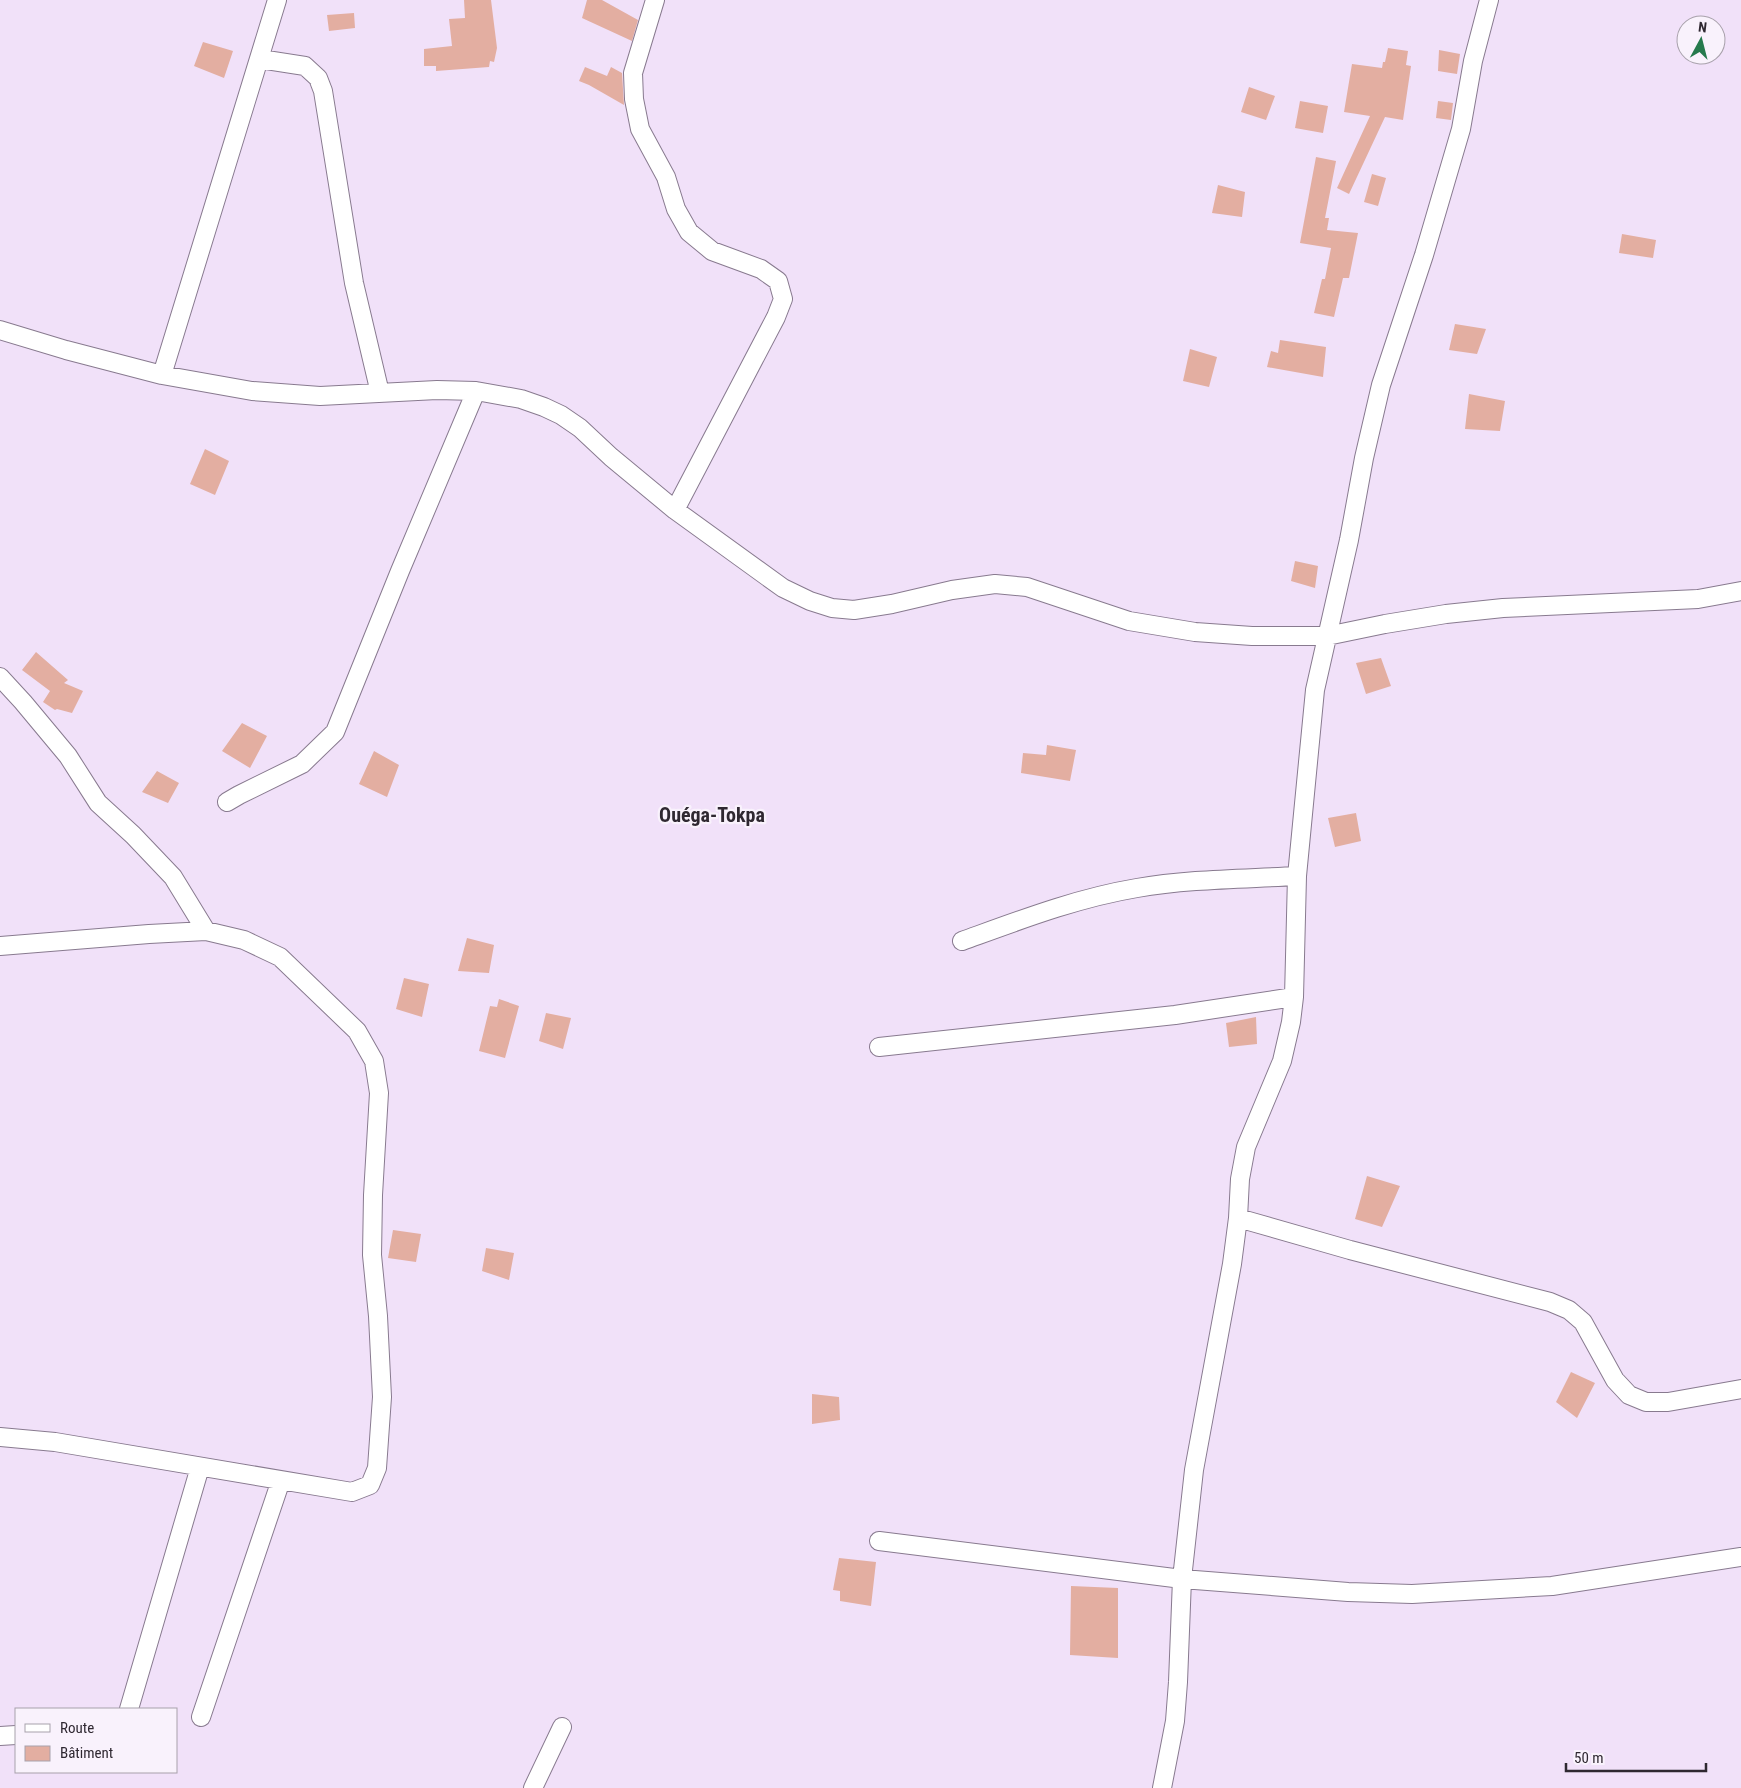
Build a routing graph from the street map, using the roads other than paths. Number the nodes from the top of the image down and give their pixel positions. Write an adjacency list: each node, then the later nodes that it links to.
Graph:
1 (277, 0): 4 (street)
2 (656, 0): 9 (street)
3 (1489, 0): 11 (street)
4 (260, 59): 6 (street); 8 (street)
5 (0, 330): 6 (street)
6 (162, 375): 8 (street)
7 (476, 391): 8 (street); 9 (street); 13 (street)
8 (380, 393)
9 (675, 510): 11 (street)
10 (1741, 591): 11 (street)
11 (1327, 636): 14 (street)
12 (0, 677): 15 (street)
13 (228, 802)
14 (1297, 876): 16 (street); 18 (street)
15 (206, 932): 17 (street); 24 (street)
16 (962, 941)
17 (0, 946)
18 (1294, 997): 19 (street); 20 (street)
19 (879, 1048)
20 (1238, 1218): 21 (street); 27 (street)
21 (1741, 1389)
22 (0, 1437): 23 (street)
23 (200, 1467): 24 (street); 28 (street)
24 (281, 1480): 29 (street)
25 (879, 1541): 27 (street)
26 (1741, 1557): 27 (street)
27 (1182, 1579): 34 (street)
28 (129, 1708)
29 (201, 1717)
30 (562, 1727): 33 (street)
31 (15, 1735): 32 (street)
32 (0, 1736)
33 (532, 1788)
34 (1162, 1788)

